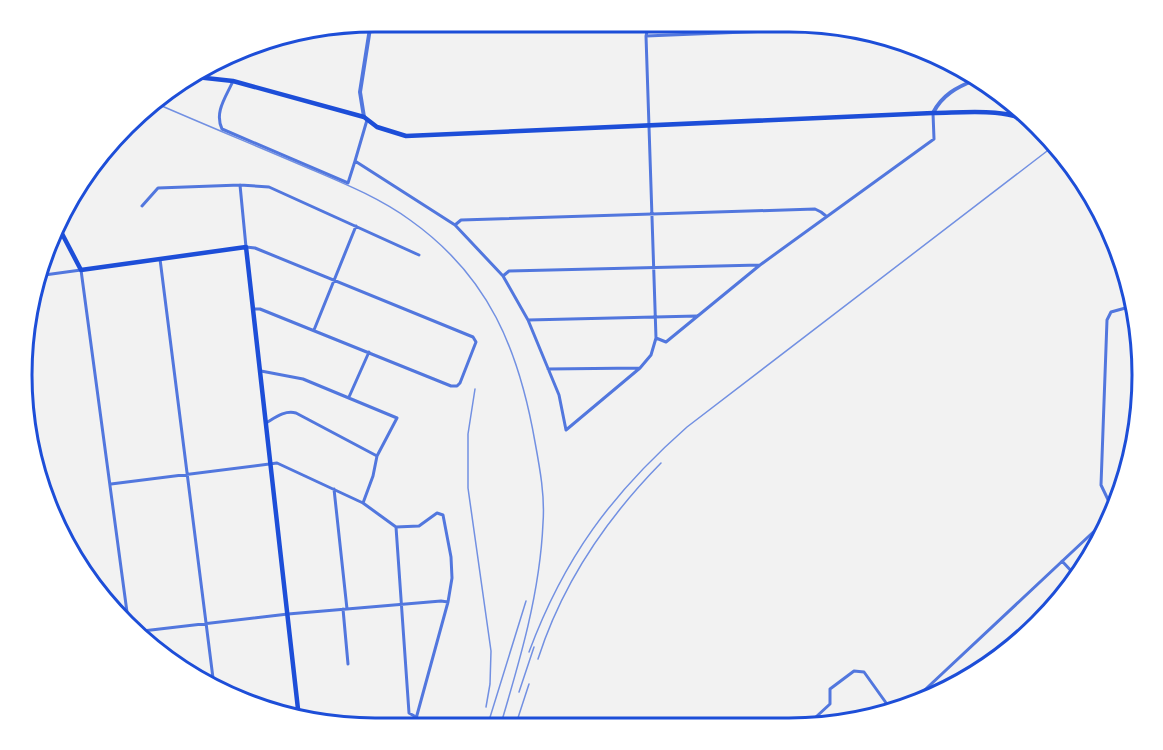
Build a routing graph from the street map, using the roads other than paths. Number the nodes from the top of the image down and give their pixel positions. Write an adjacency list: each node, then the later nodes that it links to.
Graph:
1 (369, 32): 10 (street)
2 (647, 32): 4 (street)
3 (736, 32): 4 (street)
4 (646, 36): 11 (street)
5 (203, 78): 6 (main road)
6 (233, 81): 10 (main road); 12 (street)
7 (968, 83): 8 (street)
8 (933, 112): 9 (main road); 11 (main road); 16 (street)
9 (1011, 114)
10 (366, 118): 11 (main road); 12 (street)
11 (648, 126): 15 (street)
12 (355, 161): 17 (street)
13 (240, 185): 14 (street); 18 (street); 20 (street)
14 (142, 206)
15 (652, 215): 16 (street); 17 (street); 24 (street)
16 (826, 216): 23 (street)
17 (455, 225): 27 (street)
18 (356, 226): 21 (street); 28 (street)
19 (62, 234): 25 (main road)
20 (246, 246): 22 (main road); 28 (street); 30 (main road)
21 (419, 255)
22 (160, 259): 25 (main road); 44 (street)
23 (760, 265): 24 (street); 31 (street)
24 (654, 268): 27 (street); 32 (street)
25 (81, 270): 26 (street); 45 (street)
26 (47, 275)
27 (503, 276): 33 (street)
28 (334, 280): 34 (street); 36 (street)
29 (1125, 308): 47 (street)
30 (254, 309): 34 (street); 39 (main road)
31 (697, 316): 32 (street); 35 (street)
32 (655, 317): 33 (street); 35 (street)
33 (528, 320): 38 (street)
34 (314, 330): 36 (street)
35 (656, 338): 37 (street)
36 (369, 352): 40 (street)
37 (640, 368): 38 (street); 38 (street)
38 (548, 369)
39 (261, 372): 40 (street); 41 (main road)
40 (349, 397): 42 (street)
41 (266, 423): 42 (street); 43 (main road)
42 (377, 456): 48 (street)
43 (272, 463): 44 (street); 46 (street); 57 (main road)
44 (187, 474): 45 (street); 58 (street)
45 (111, 484): 56 (street)
46 (334, 489): 48 (street); 55 (street)
47 (1108, 499)
48 (363, 503): 49 (street)
49 (396, 527): 53 (street); 54 (street)
50 (1093, 532): 51 (street)
51 (1062, 561): 52 (street); 62 (street)
52 (1071, 570)
53 (448, 602): 54 (street); 65 (street)
54 (401, 604): 55 (street); 65 (street)
55 (345, 609): 57 (street); 60 (street)
56 (127, 613)
57 (288, 614): 58 (street); 64 (main road)
58 (206, 623): 59 (street); 61 (street)
59 (146, 630)
60 (348, 664)
61 (213, 677)
62 (926, 689)
63 (887, 704): 66 (street)
64 (298, 710)
65 (417, 717)
66 (815, 718)

